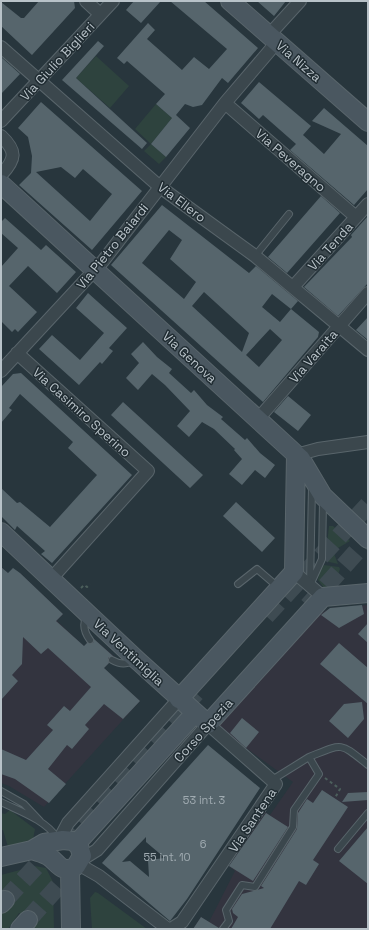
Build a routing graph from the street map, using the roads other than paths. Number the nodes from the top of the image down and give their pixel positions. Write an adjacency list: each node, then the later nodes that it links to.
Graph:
1 (86, 1): 5 (street)
2 (113, 1): 5 (street, Via Giulio Biglieri)
3 (230, 1): 6 (street, Via Nizza)
4 (300, 1): 6 (street, Via Pietro Baiardi)
5 (100, 14): 8 (street, Via Giulio Biglieri)
6 (273, 39): 9 (street, Via Pietro Baiardi); 11 (street, Via Nizza)
7 (1, 47): 8 (street, Via Ellero)
8 (39, 80): 10 (street, Via Giulio Biglieri); 15 (street, Via Ellero)
9 (225, 103): 15 (street, Via Pietro Baiardi); 18 (street, Via Peveragno)
10 (1, 121)
11 (368, 122)
12 (1, 136): 13 (street)
13 (1, 175)
14 (1, 184): 20 (street, Via Genova)
15 (160, 186): 19 (street, Via Ellero); 20 (street, Via Pietro Baiardi)
16 (368, 204): 18 (street, Via Tenda)
17 (289, 214): 19 (lane)
18 (356, 217): 21 (street, Via Tenda)
19 (255, 256): 21 (street, Via Ellero)
20 (95, 270): 25 (street, Via Pietro Baiardi); 27 (street, Via Genova)
21 (293, 287): 23 (street, Via Ellero)
22 (368, 292): 23 (street, Via Varaita)
23 (339, 326): 24 (street, Via Ellero); 27 (street, Via Varaita)
24 (368, 350)
25 (17, 353): 26 (street, Via Pietro Baiardi); 35 (street, Via Casimiro Sperino)
26 (1, 370)
27 (258, 419): 29 (street, Via Genova)
28 (368, 442): 29 (street)
29 (296, 455): 30 (street, Via Genova); 34 (street)
30 (312, 476): 31 (street, Via Genova); 38 (lane)
31 (323, 496): 33 (street, Via Genova); 38 (lane)
32 (1, 532): 35 (street, Via Ventimiglia)
33 (368, 539)
34 (294, 572): 37 (street); 38 (street)
35 (51, 579): 40 (street, Via Ventimiglia)
36 (238, 584): 37 (lane)
37 (280, 589): 44 (street)
38 (317, 591): 39 (street); 46 (street, Corso Spezia)
39 (368, 593)
40 (88, 614): 41 (lane); 43 (street, Via Ventimiglia)
41 (90, 640)
42 (112, 660): 43 (lane)
43 (137, 660): 44 (street, Via Ventimiglia)
44 (179, 699): 45 (street, Via Ventimiglia); 54 (street)
45 (195, 713): 46 (street, Via Ventimiglia); 58 (street, Corso Spezia)
46 (208, 724): 49 (street, Via Santena); 58 (street, Corso Spezia)
47 (309, 757): 48 (lane); 49 (lane); 62 (lane)
48 (368, 765)
49 (272, 780): 61 (street, Via Santena)
50 (1, 791): 53 (lane)
51 (1, 802): 53 (lane)
52 (368, 812): 55 (lane)
53 (42, 823): 54 (lane)
54 (58, 842): 56 (street); 58 (street); 59 (street)
55 (338, 849)
56 (32, 850): 57 (street); 59 (street)
57 (1, 857)
58 (76, 859): 59 (street); 60 (street); 61 (street)
59 (53, 860)
60 (72, 929)
61 (171, 929)
62 (223, 929)

